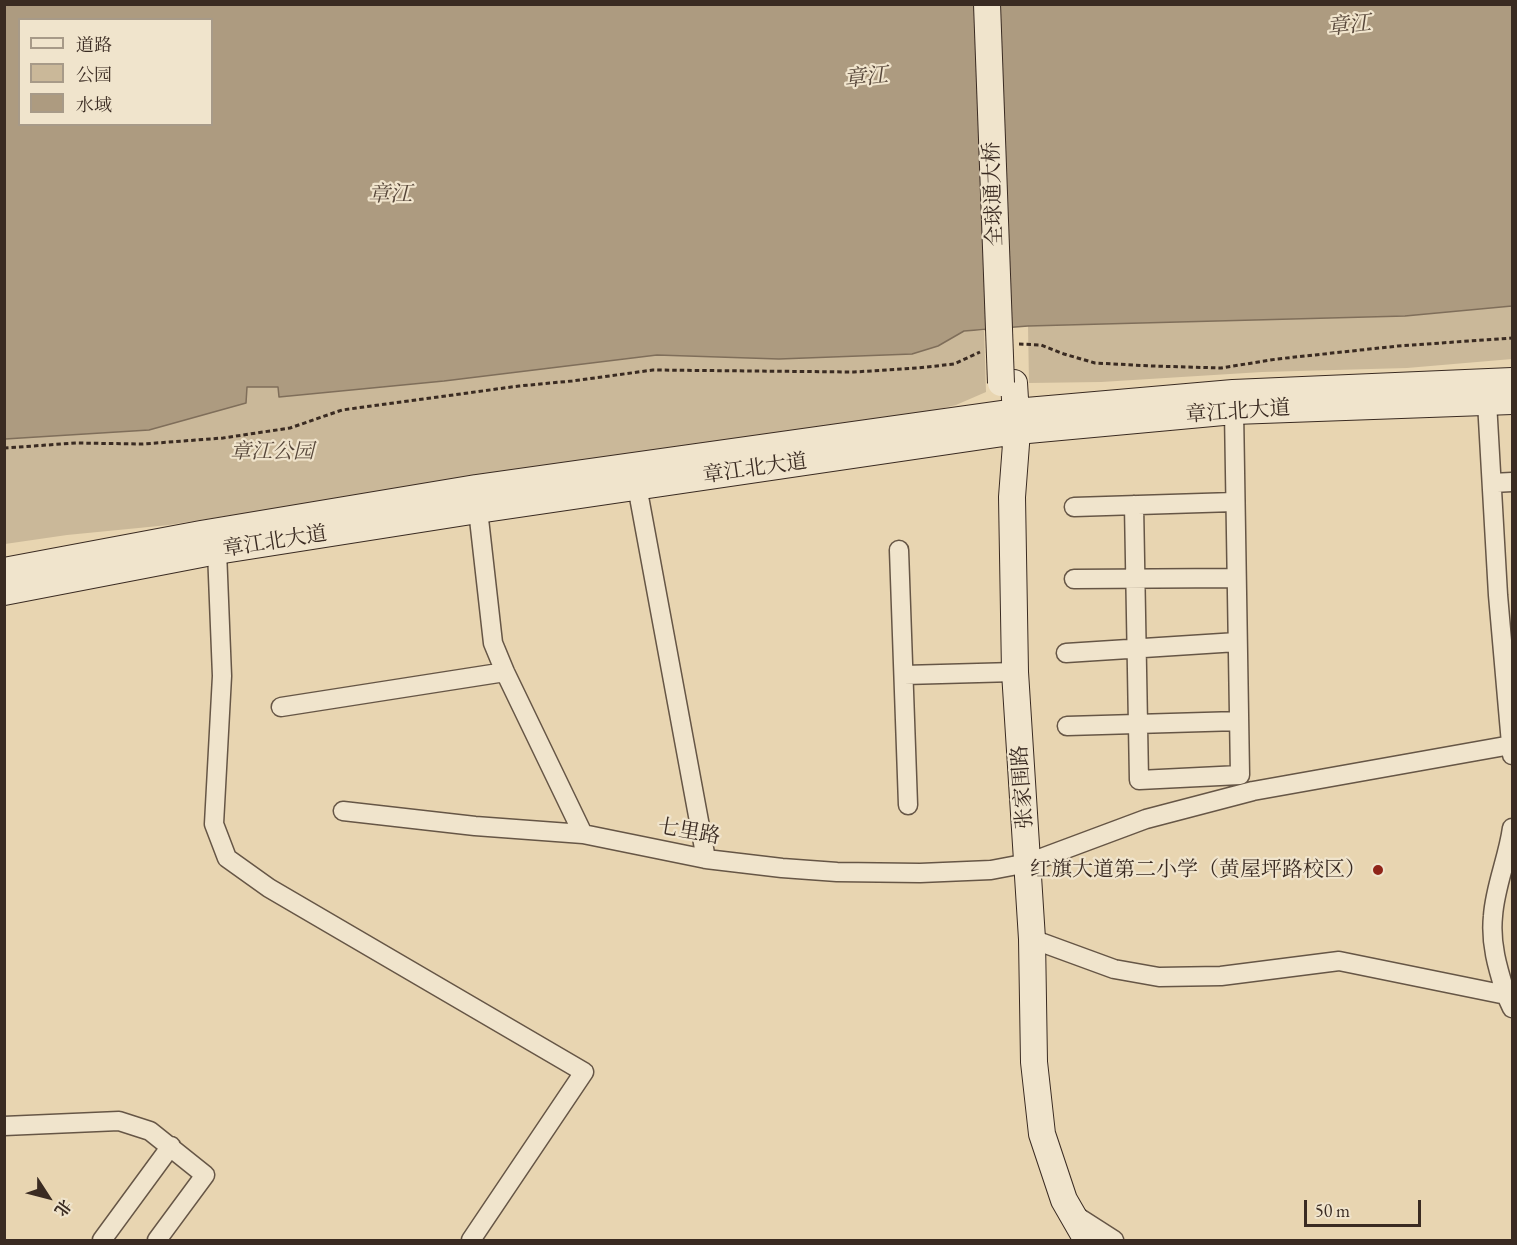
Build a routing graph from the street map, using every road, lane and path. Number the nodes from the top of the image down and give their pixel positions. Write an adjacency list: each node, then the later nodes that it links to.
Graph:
1 (987, 4): 7 (main road, 全球通大桥, bridge)
2 (1003, 4): 7 (main road, 全球通大桥)
3 (1512, 338): 4 (path)
4 (1014, 344)
5 (989, 350): 11 (path)
6 (1512, 381): 10 (main road, 章江北大道)
7 (1008, 383): 10 (main road, 张家围路)
8 (1500, 401): 9 (main road, 章江北大道); 13 (street)
9 (1234, 411): 10 (main road, 章江北大道); 15 (street)
10 (1009, 423): 14 (main road, 章江北大道); 22 (main road, 章江北大道); 33 (main road, 张家围路)
11 (4, 448)
12 (1512, 482): 13 (street)
13 (1492, 483): 19 (street)
14 (637, 486): 18 (main road, 章江北大道); 44 (street)
15 (1234, 502): 16 (street); 23 (street)
16 (1134, 505): 17 (street); 25 (street)
17 (1074, 507)
18 (478, 510): 21 (main road, 章江北大道); 32 (street)
19 (1504, 535): 27 (street)
20 (899, 550): 34 (street)
21 (217, 551): 26 (main road, 章江北大道); 53 (street)
22 (4, 571)
23 (1236, 578): 25 (street); 28 (street)
24 (1074, 579): 25 (street)
25 (1135, 579): 29 (street)
26 (4, 592)
27 (1505, 595): 31 (street)
28 (1237, 642): 29 (street); 36 (street)
29 (1137, 648): 30 (street); 37 (street)
30 (1066, 652)
31 (1508, 661): 39 (street)
32 (505, 672): 35 (street); 43 (street)
33 (1015, 672): 34 (street); 45 (main road, 张家围路)
34 (903, 675): 40 (street)
35 (281, 707)
36 (1239, 721): 37 (street); 37 (street)
37 (1138, 724): 38 (street)
38 (1067, 726)
39 (1512, 750): 45 (street, 七里路)
40 (908, 805)
41 (343, 811): 43 (street, 七里路)
42 (1512, 828): 47 (street)
43 (583, 834): 44 (street, 七里路)
44 (706, 859): 45 (street, 七里路)
45 (1028, 863): 46 (main road, 张家围路)
46 (1032, 939): 47 (street); 50 (main road, 张家围路)
47 (1509, 1002)
48 (4, 1126): 49 (street)
49 (171, 1146): 51 (street); 52 (street)
50 (1071, 1212): 54 (main road, 张家围路); 55 (street)
51 (102, 1240)
52 (157, 1240)
53 (471, 1240)
54 (1087, 1240)
55 (1114, 1240)

